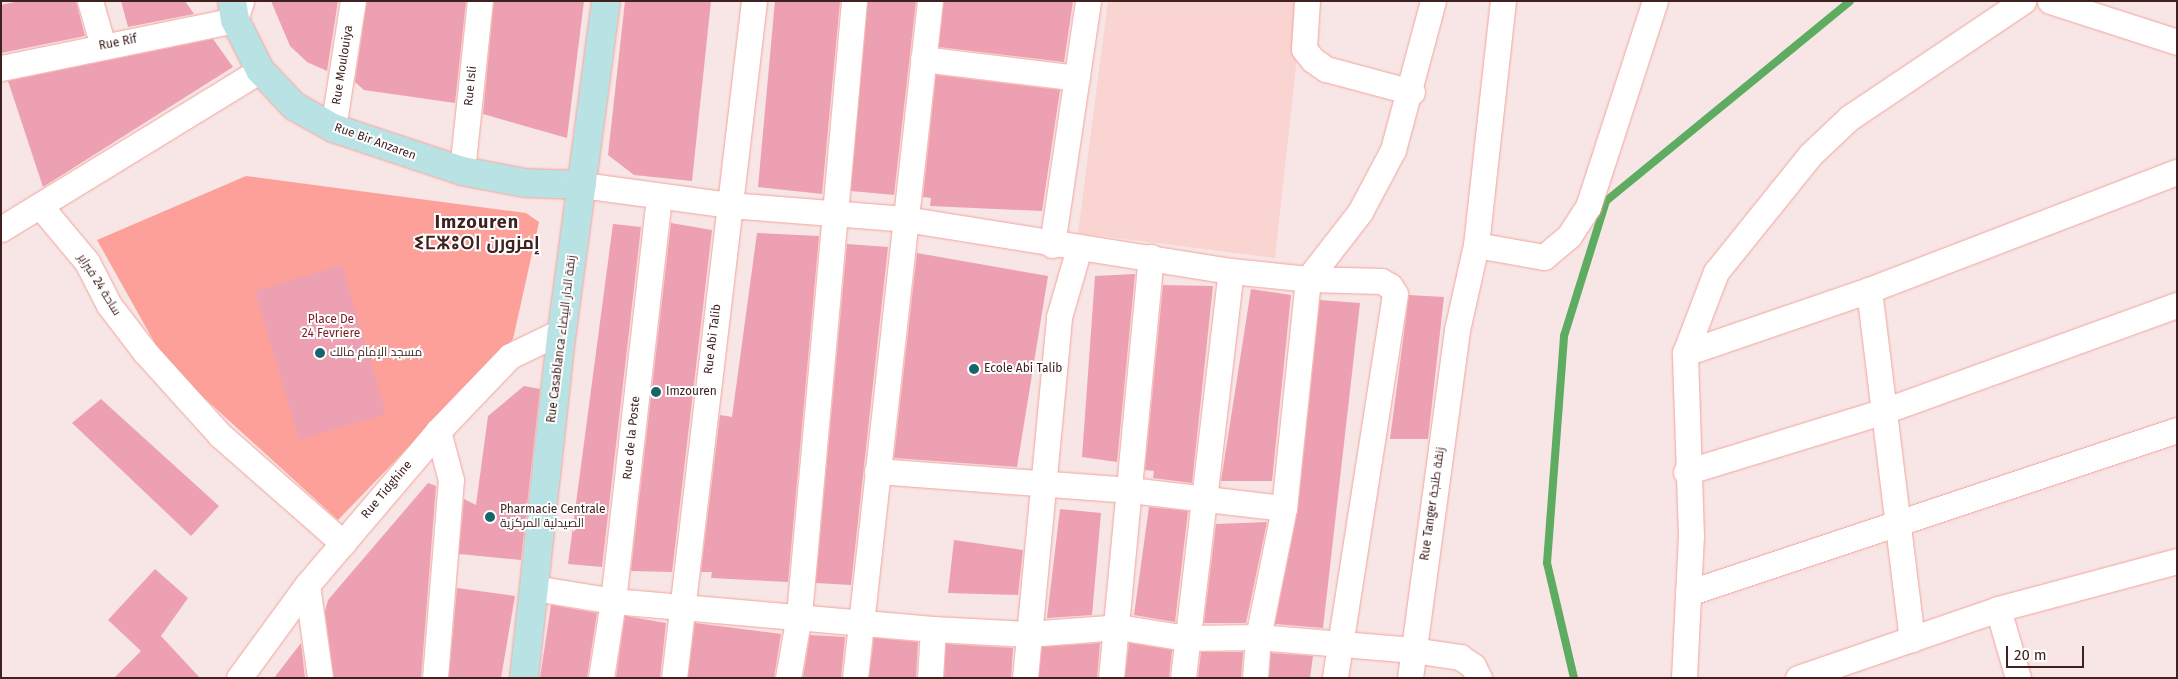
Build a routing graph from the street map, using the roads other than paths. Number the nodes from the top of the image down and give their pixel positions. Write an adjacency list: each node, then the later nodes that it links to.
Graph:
1 (90, 1): 17 (street)
2 (353, 1): 23 (street, Rue Moulouiya)
3 (480, 1): 24 (street, Rue Isli)
4 (606, 1): 26 (main road, Rue Casablanca زنقة الدار البيضاء)
5 (754, 1): 28 (street, Rue Abi Talib)
6 (854, 1): 30 (street)
7 (930, 1): 18 (street)
8 (1088, 1): 21 (street)
9 (1307, 1): 22 (street)
10 (1433, 1): 22 (street)
11 (1503, 1): 33 (street, Rue Tanger زنقة طنجة)
12 (1655, 1): 33 (street)
13 (2023, 1): 42 (street)
14 (2050, 1): 16 (street)
15 (236, 7): 17 (street, Rue Rif); 20 (main road, Rue Bir Anzaren)
16 (2177, 42)
17 (103, 46): 19 (street, Rue Rif)
18 (922, 59): 21 (street); 32 (street)
19 (1, 68)
20 (260, 70): 23 (main road, Rue Bir Anzaren); 29 (street)
21 (1077, 78): 34 (street)
22 (1412, 92): 38 (street)
23 (333, 128): 24 (main road, Rue Bir Anzaren)
24 (462, 171): 26 (main road, Rue Bir Anzaren)
25 (2177, 172): 39 (street)
26 (582, 185): 27 (street); 41 (main road, Rue Casablanca زنقة الدار البيضاء)
27 (659, 197): 28 (street); 58 (street, Rue de la Poste)
28 (729, 205): 30 (street); 59 (street, Rue Abi Talib)
29 (40, 207): 31 (street); 53 (street, ساحة 24 فبراير)
30 (836, 212): 32 (street); 61 (street)
31 (4, 219)
32 (905, 219): 34 (street); 46 (street)
33 (1476, 245): 70 (street, Rue Tanger زنقة طنجة)
34 (1052, 246): 35 (street)
35 (1079, 248): 36 (street); 48 (street)
36 (1151, 258): 37 (street); 49 (street)
37 (1231, 270): 38 (street); 50 (street)
38 (1308, 279): 51 (street); 69 (street)
39 (1869, 290): 42 (street); 43 (street)
40 (2177, 304): 43 (street)
41 (562, 331): 45 (street, Rue Tidghine); 56 (main road, Rue Casablanca زنقة الدار البيضاء)
42 (1685, 353): 47 (street)
43 (1884, 411): 47 (street); 52 (street)
44 (2177, 430): 52 (street)
45 (438, 431): 53 (street, Rue Tidghine); 73 (street)
46 (877, 472): 48 (street); 62 (street)
47 (1686, 472): 57 (street)
48 (1043, 484): 49 (street); 65 (street)
49 (1130, 490): 50 (street); 63 (street)
50 (1201, 499): 51 (street); 67 (street)
51 (1284, 508): 66 (street)
52 (1895, 524): 57 (street); 68 (street)
53 (343, 543): 55 (street, Rue Tidghine)
54 (2177, 561): 60 (street)
55 (307, 585): 71 (street, Rue Tidghine); 72 (street)
56 (534, 588): 58 (street); 74 (main road, Rue Casablanca زنقة الدار البيضاء)
57 (1688, 593): 87 (street)
58 (614, 601): 59 (street); 75 (street, Rue de la Poste)
59 (683, 604): 61 (street); 76 (street, Rue Abi Talib)
60 (1998, 609): 68 (street); 89 (street)
61 (799, 615): 62 (street); 77 (street)
62 (861, 620): 64 (street); 78 (street)
63 (1118, 627): 65 (street); 67 (street); 81 (street)
64 (933, 629): 65 (street); 79 (street)
65 (1028, 634): 80 (street)
66 (1258, 637): 67 (street); 69 (street); 83 (street)
67 (1187, 638): 82 (street)
68 (1912, 639): 88 (street)
69 (1340, 645): 70 (street); 84 (street)
70 (1413, 650): 85 (street, Rue Tanger زنقة طنجة); 86 (street)
71 (249, 672)
72 (320, 678)
73 (435, 678)
74 (524, 678)
75 (601, 678)
76 (674, 678)
77 (788, 678)
78 (855, 678)
79 (930, 678)
80 (1025, 678)
81 (1112, 678)
82 (1183, 678)
83 (1255, 678)
84 (1334, 678)
85 (1410, 678)
86 (1479, 678)
87 (1684, 678)
88 (1798, 678)
89 (2018, 678)

